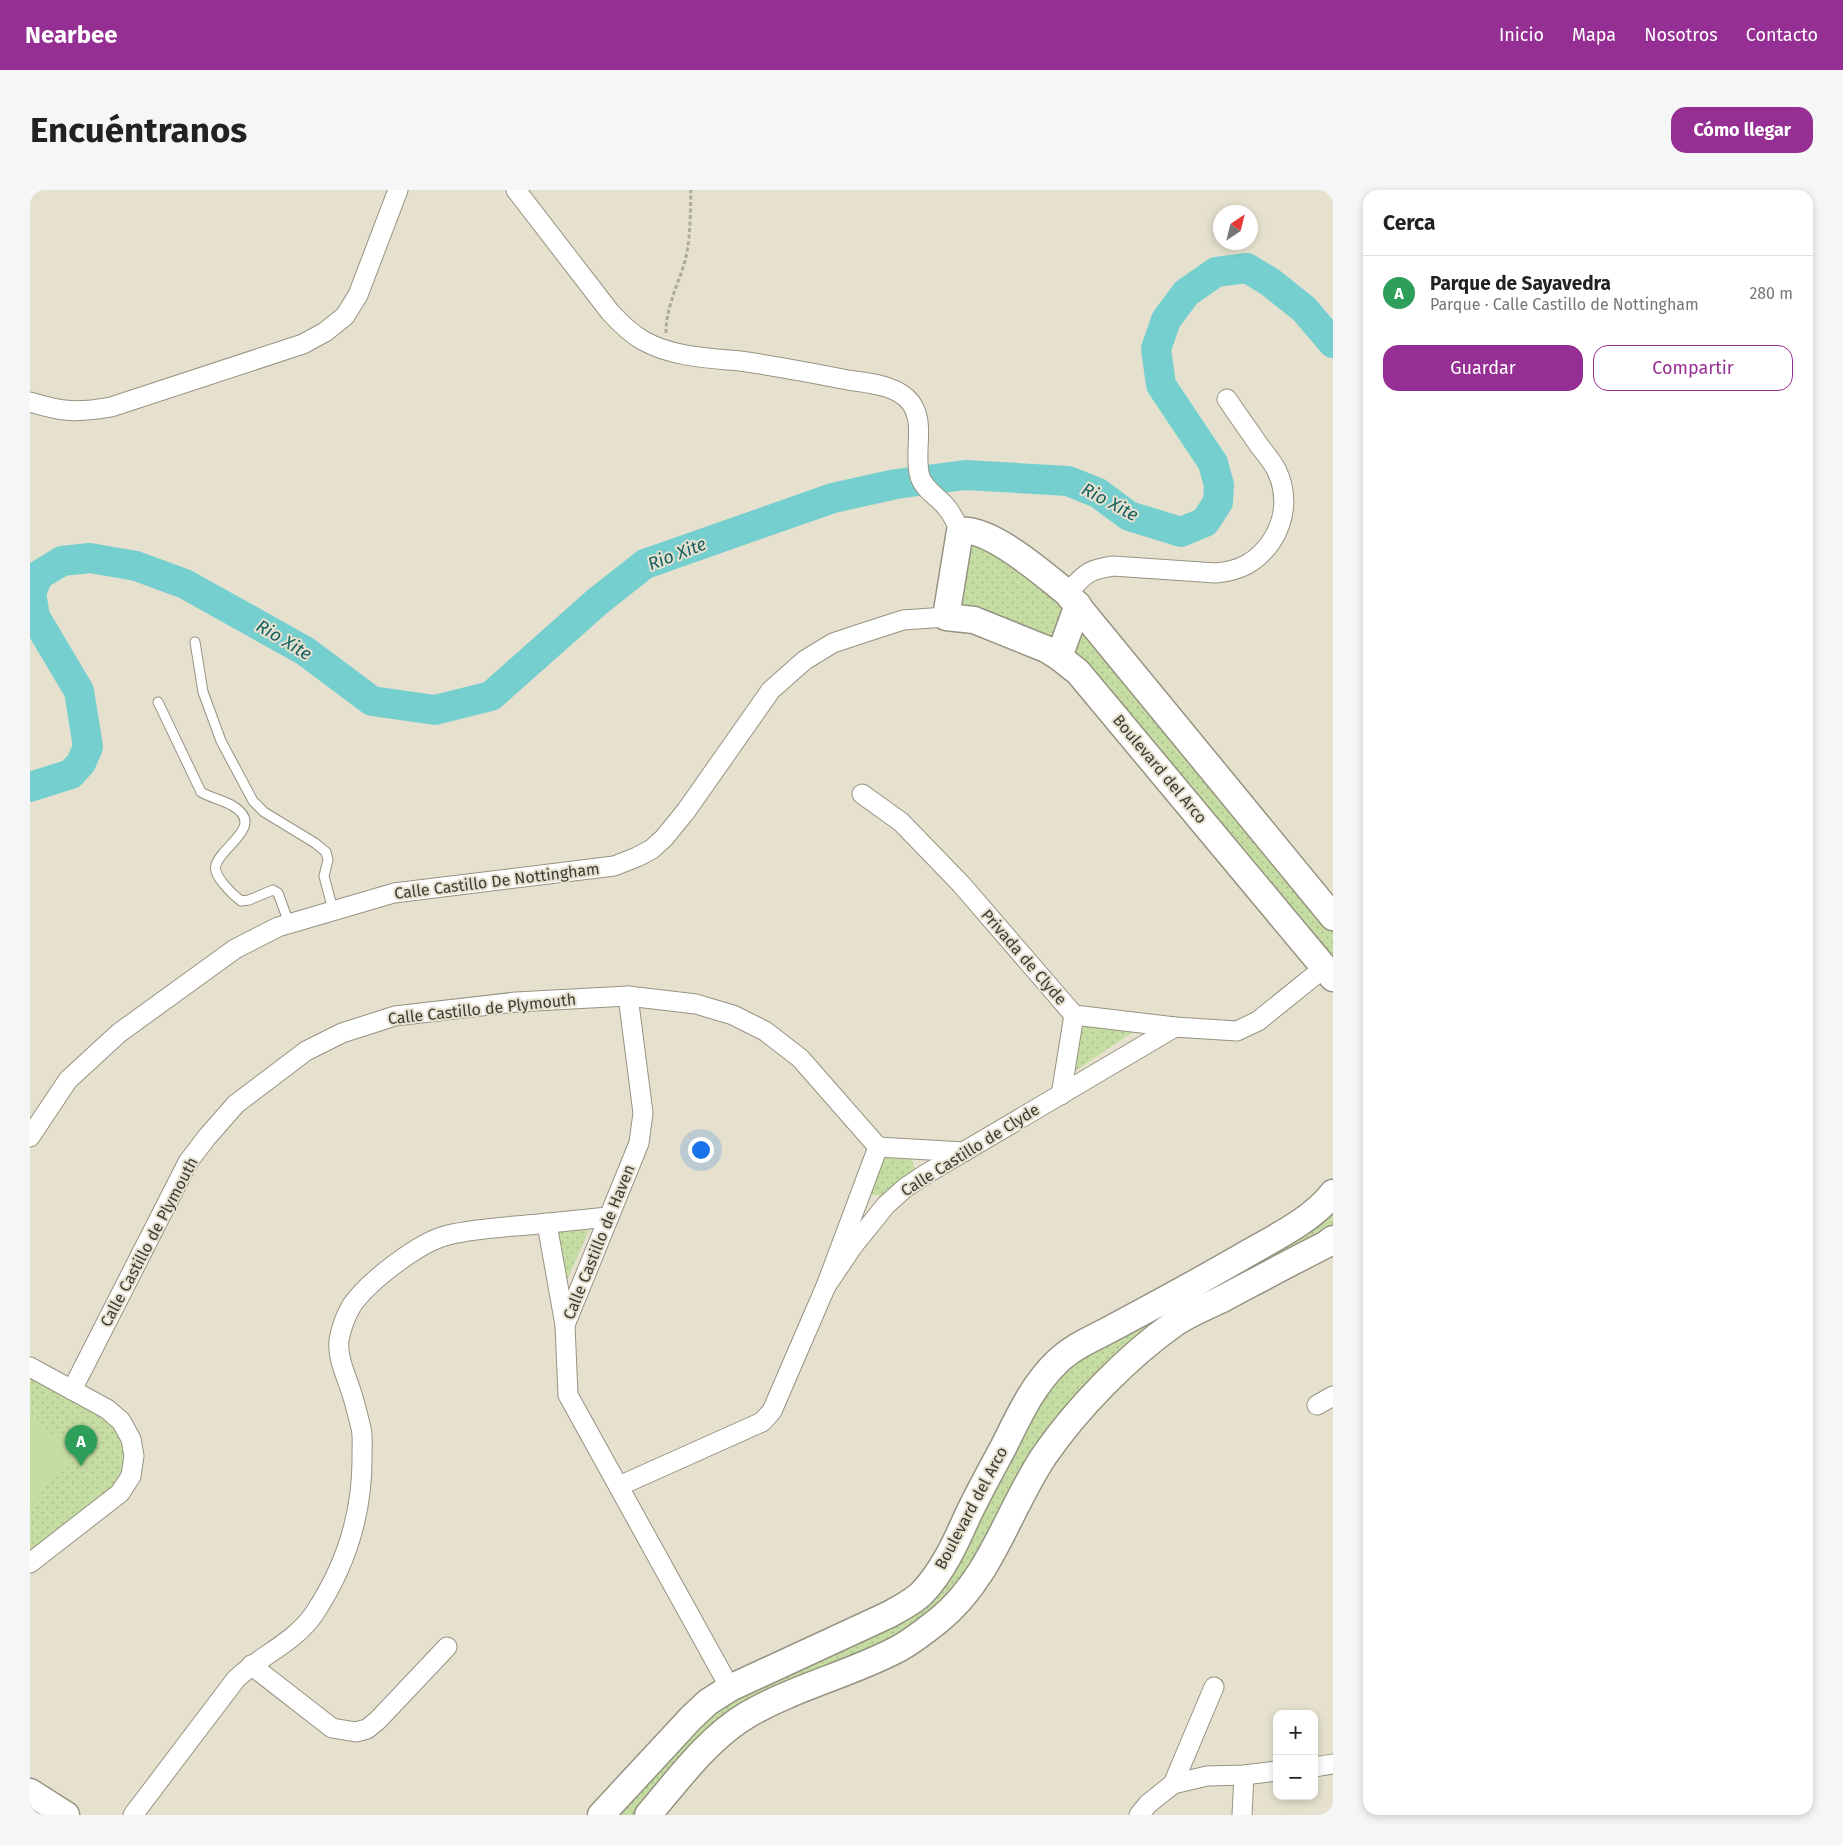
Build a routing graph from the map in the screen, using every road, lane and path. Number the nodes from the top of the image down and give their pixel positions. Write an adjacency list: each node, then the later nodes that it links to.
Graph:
1 (398, 190): 6 (street)
2 (516, 190): 4 (street)
3 (691, 190): 4 (path)
4 (669, 350): 7 (street)
5 (1227, 400): 8 (street)
6 (30, 402)
7 (960, 531): 8 (street); 9 (street)
8 (1072, 599): 11 (street); 15 (street)
9 (946, 617): 11 (street, Boulevard del Arco); 14 (street, Calle Castillo De Nottingham)
10 (195, 642): 14 (lane)
11 (1059, 657): 17 (street, Boulevard del Arco)
12 (158, 702): 16 (lane)
13 (862, 794): 19 (street, Privada de Clyde)
14 (333, 910): 16 (street, Calle Castillo De Nottingham)
15 (1333, 917)
16 (289, 923): 22 (street, Calle Castillo De Nottingham)
17 (1329, 972): 20 (street, Privada de Clyde)
18 (628, 996): 23 (street, Calle Castillo de Plymouth); 26 (street, Calle Castillo de Haven); 32 (street, Calle Castillo de Plymouth)
19 (1074, 1015): 20 (street, Privada de Clyde); 21 (street, Privada de Clyde)
20 (1175, 1027): 21 (street, Calle Castillo de Clyde)
21 (1061, 1095): 24 (street, Calle Castillo de Clyde)
22 (30, 1137)
23 (878, 1147): 24 (street); 29 (street)
24 (964, 1152): 29 (street, Calle Castillo de Clyde)
25 (1333, 1194): 38 (street, Boulevard del Arco)
26 (609, 1217): 27 (street); 30 (street, Calle Castillo de Haven)
27 (547, 1224): 30 (street, Calle Castillo de Haven); 36 (street)
28 (1333, 1238): 42 (street)
29 (826, 1286): 33 (street, Calle Castillo de Clyde)
30 (565, 1324): 33 (street, Calle Castillo de Haven)
31 (30, 1367): 32 (street)
32 (72, 1390): 34 (street)
33 (619, 1486): 38 (street, Calle Castillo de Haven)
34 (30, 1563)
35 (447, 1647): 36 (street)
36 (251, 1665): 47 (street)
37 (1214, 1687): 44 (street)
38 (730, 1688): 42 (street); 48 (street, Boulevard del Arco)
39 (1333, 1764): 40 (street)
40 (1318, 1766)
41 (1273, 1771): 43 (street)
42 (685, 1772): 49 (street)
43 (1244, 1775): 44 (street); 51 (street)
44 (1172, 1784): 50 (street)
45 (30, 1792): 46 (street)
46 (66, 1815)
47 (133, 1815)
48 (601, 1815)
49 (648, 1815)
50 (1139, 1815)
51 (1242, 1815)

